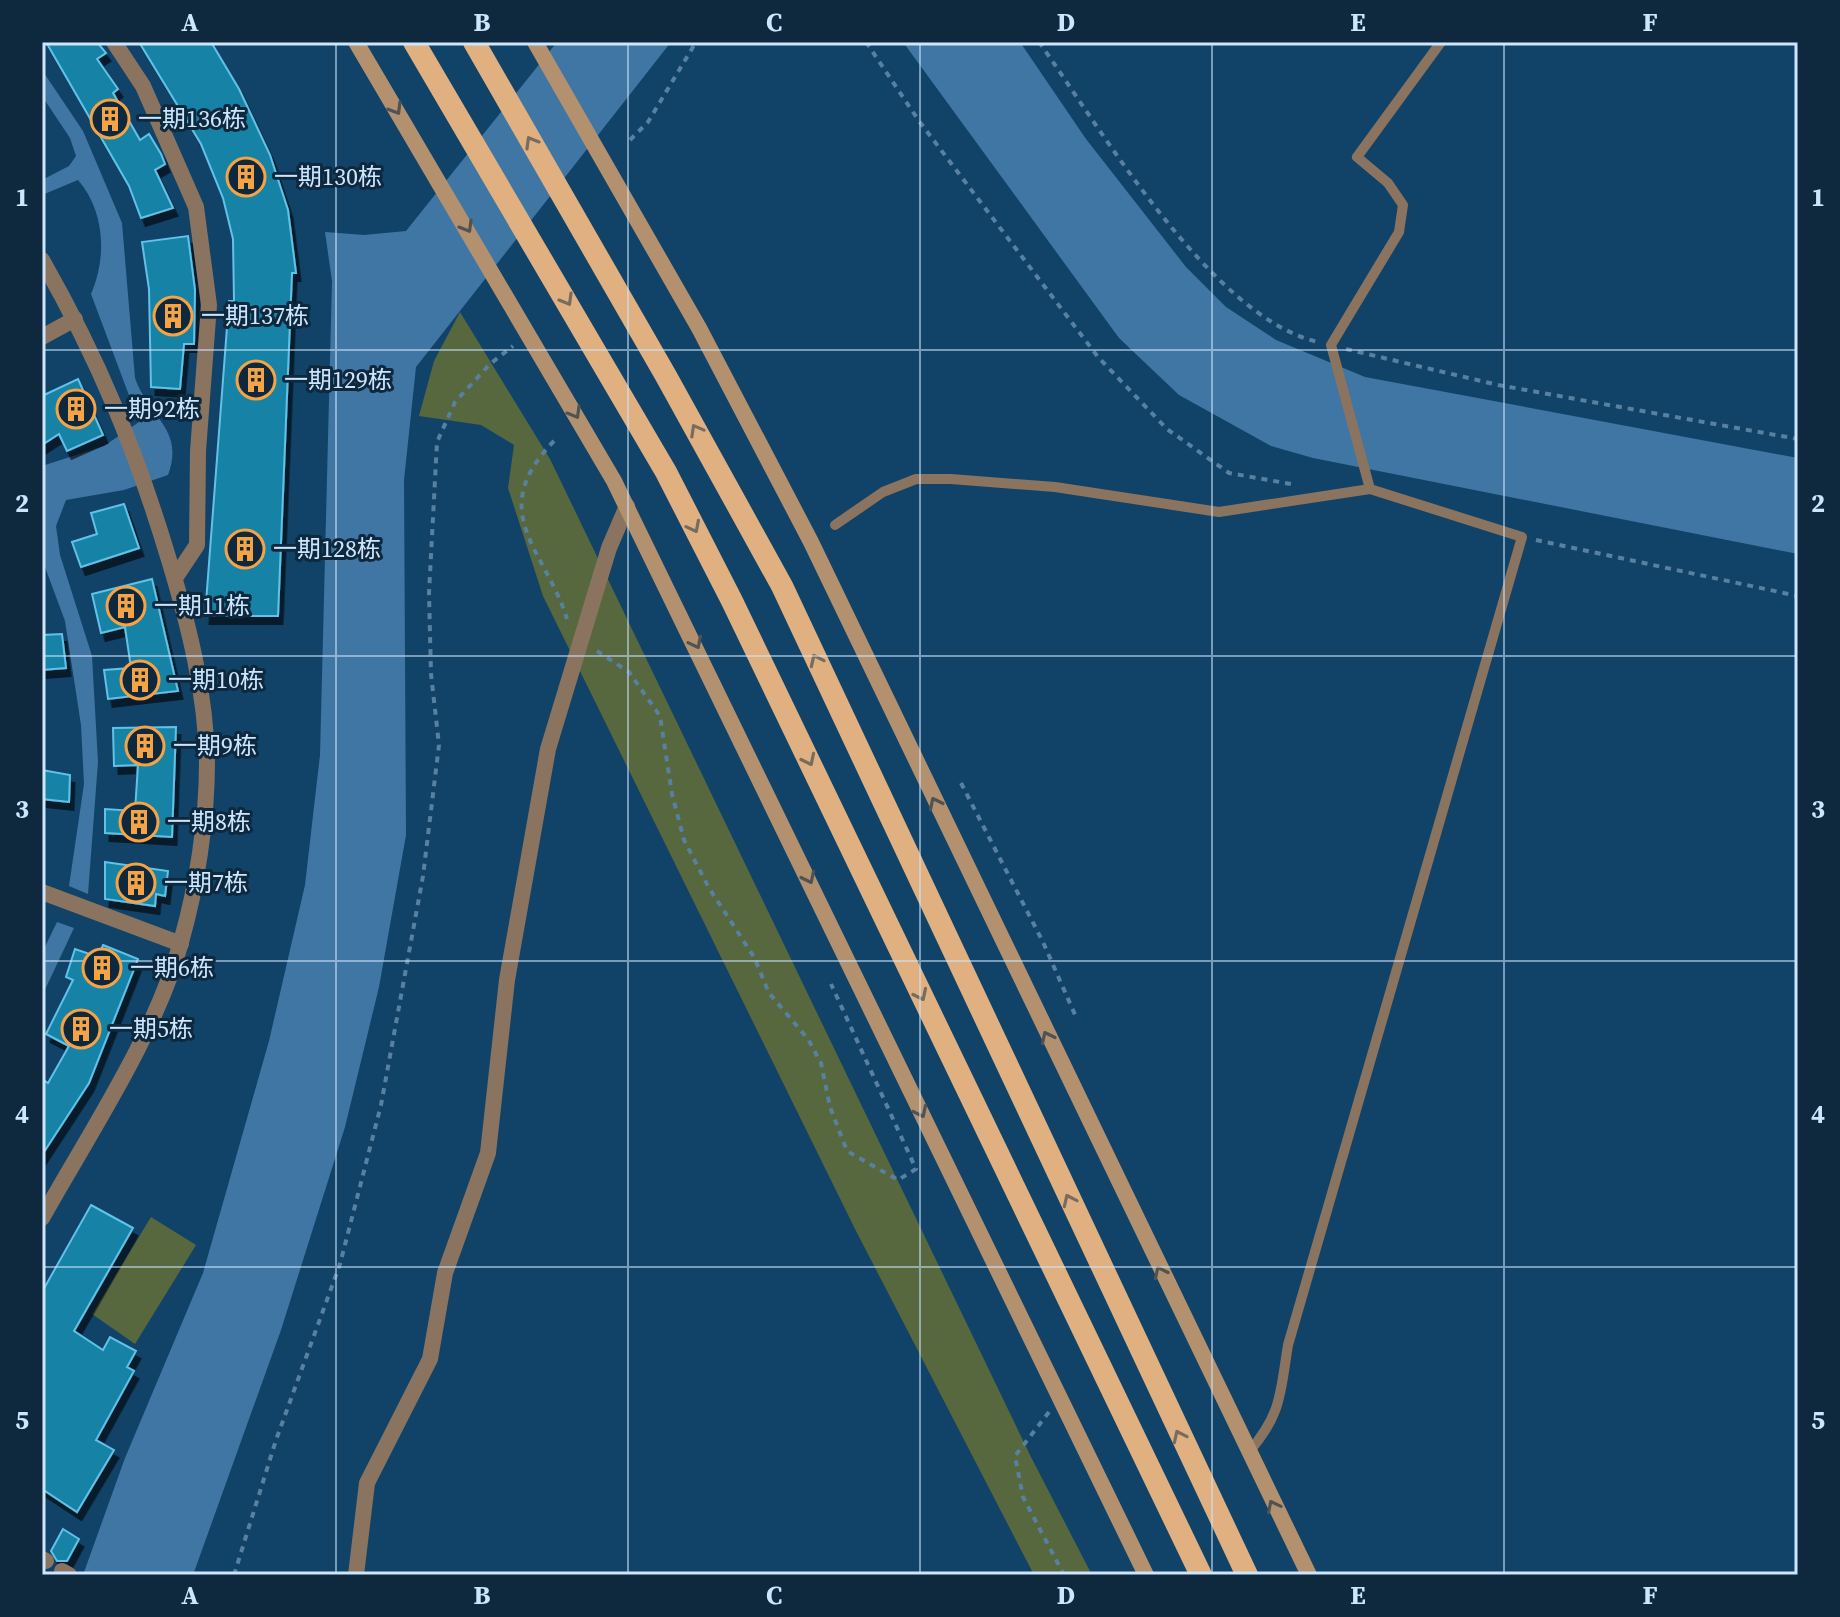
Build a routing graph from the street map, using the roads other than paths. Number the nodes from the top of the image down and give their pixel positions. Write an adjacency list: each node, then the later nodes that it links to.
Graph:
1 (114, 42): 15 (street)
2 (356, 42): 13 (main road, one-way to 13)
3 (405, 42): 8 (highway)
4 (414, 42): 8 (highway)
5 (474, 42): 23 (highway, one-way to 5)
6 (1441, 42): 12 (lane)
7 (539, 48): 19 (main road, one-way to 7)
8 (473, 140): 22 (highway, one-way to 22)
9 (42, 260): 10 (street)
10 (75, 319): 11 (street); 15 (street)
11 (42, 337)
12 (1370, 489): 14 (lane); 19 (lane)
13 (627, 506): 20 (street); 21 (main road, one-way to 21)
14 (835, 525)
15 (175, 578): 17 (street)
16 (42, 892): 17 (street)
17 (181, 944): 18 (street)
18 (42, 1218)
19 (1248, 1453): 24 (main road, one-way to 19)
20 (356, 1575)
21 (1146, 1575)
22 (1201, 1575)
23 (1247, 1575)
24 (1309, 1575)

